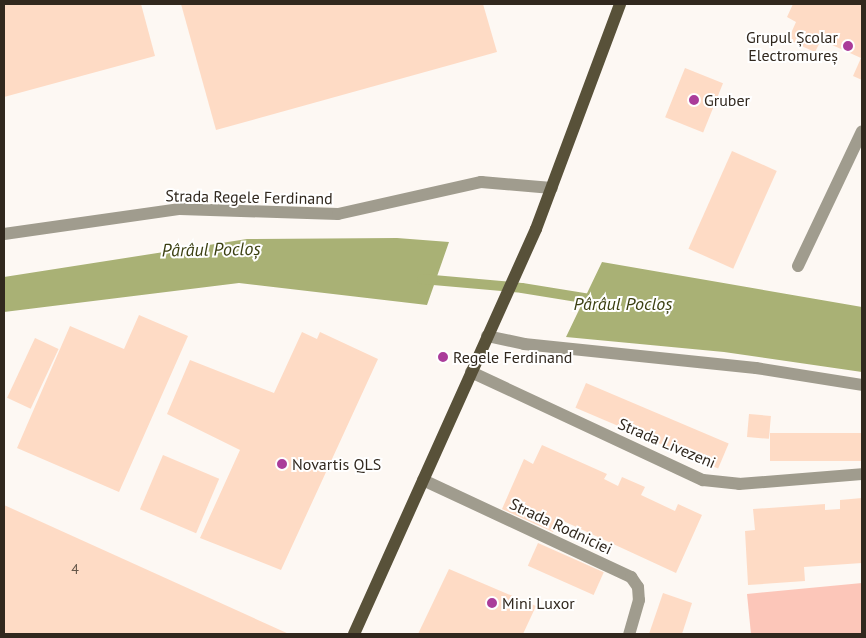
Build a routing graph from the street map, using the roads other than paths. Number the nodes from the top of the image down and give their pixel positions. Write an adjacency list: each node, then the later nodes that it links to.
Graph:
1 (620, 4): 3 (main road)
2 (862, 131): 5 (street)
3 (552, 188): 4 (street, Strada Regele Ferdinand); 6 (main road)
4 (4, 234)
5 (798, 266)
6 (488, 334): 7 (main road); 8 (street)
7 (471, 372): 9 (street, Strada Livezeni); 10 (main road)
8 (862, 385)
9 (862, 474)
10 (423, 480): 11 (main road); 12 (street, Strada Rodniciei)
11 (354, 634)
12 (629, 634)

